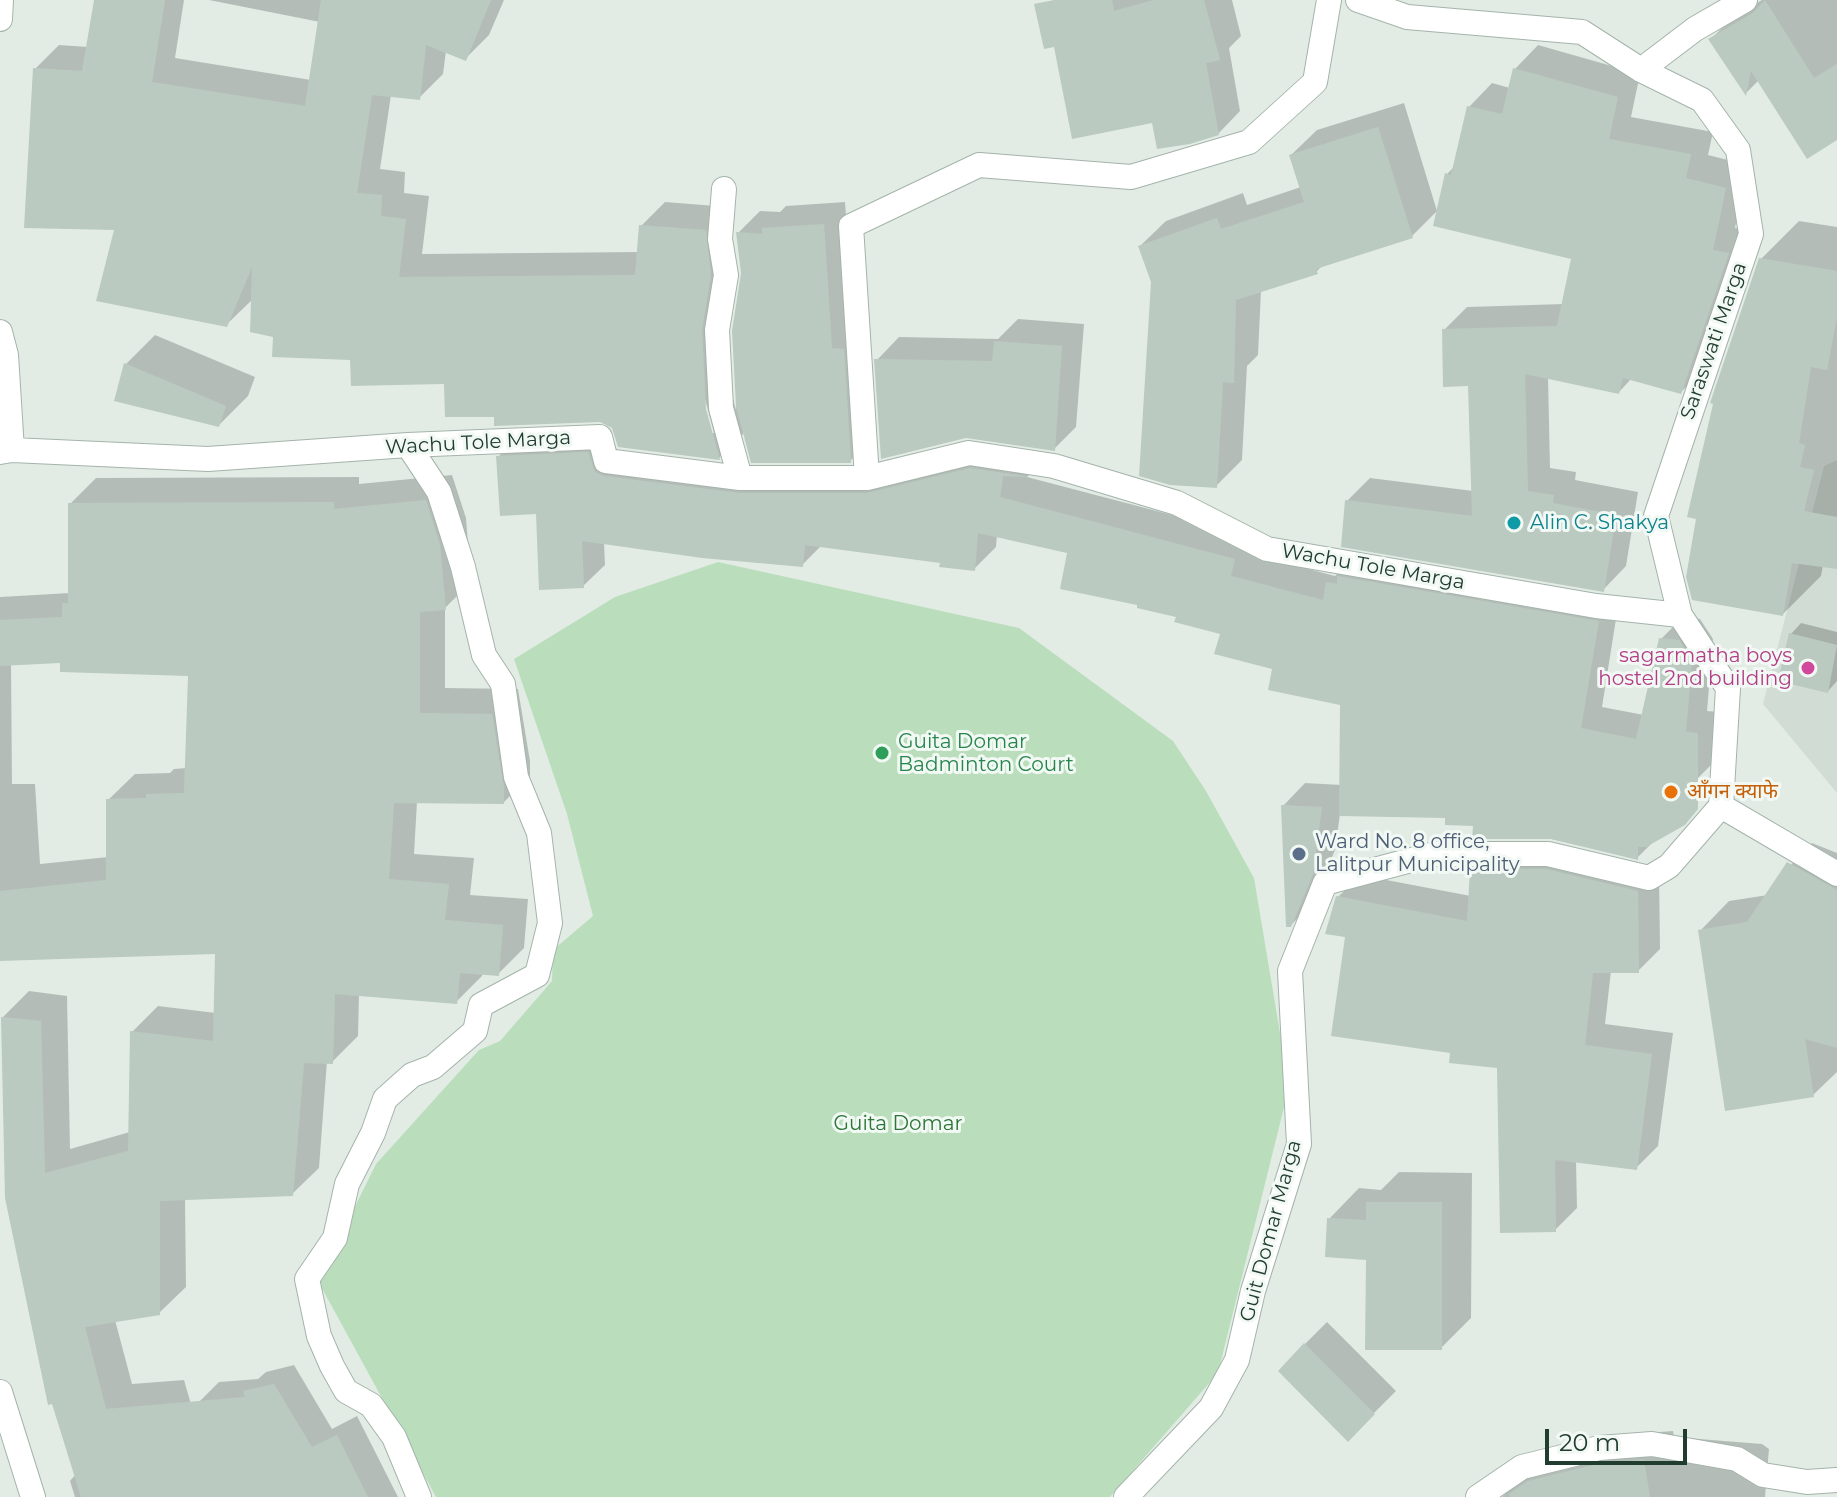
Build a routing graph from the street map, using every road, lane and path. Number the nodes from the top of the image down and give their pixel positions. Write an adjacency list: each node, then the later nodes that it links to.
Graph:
1 (1, 0): 6 (street)
2 (13, 0): 6 (street)
3 (1329, 0): 15 (street)
4 (1358, 0): 7 (street, Saraswati Marga)
5 (1745, 0): 9 (street)
6 (1, 12): 8 (street)
7 (1508, 12): 9 (street, Saraswati Marga)
8 (0, 19)
9 (1641, 70): 16 (street, Saraswati Marga)
10 (724, 189): 14 (street)
11 (0, 332): 13 (street)
12 (408, 445): 13 (street, Wachu Tole Marga); 14 (street, Wachu Tole Marga); 22 (street)
13 (6, 451)
14 (740, 478): 15 (street, Wachu Tole Marga)
15 (867, 478): 16 (street, Wachu Tole Marga)
16 (1680, 615): 17 (street, Saraswati Marga)
17 (1721, 806): 18 (street); 23 (street, Guit Domar Marga)
18 (1837, 874)
19 (0, 1392): 21 (street)
20 (1837, 1480): 24 (street)
21 (33, 1497)
22 (419, 1497)
23 (1126, 1497)
24 (1478, 1497)

